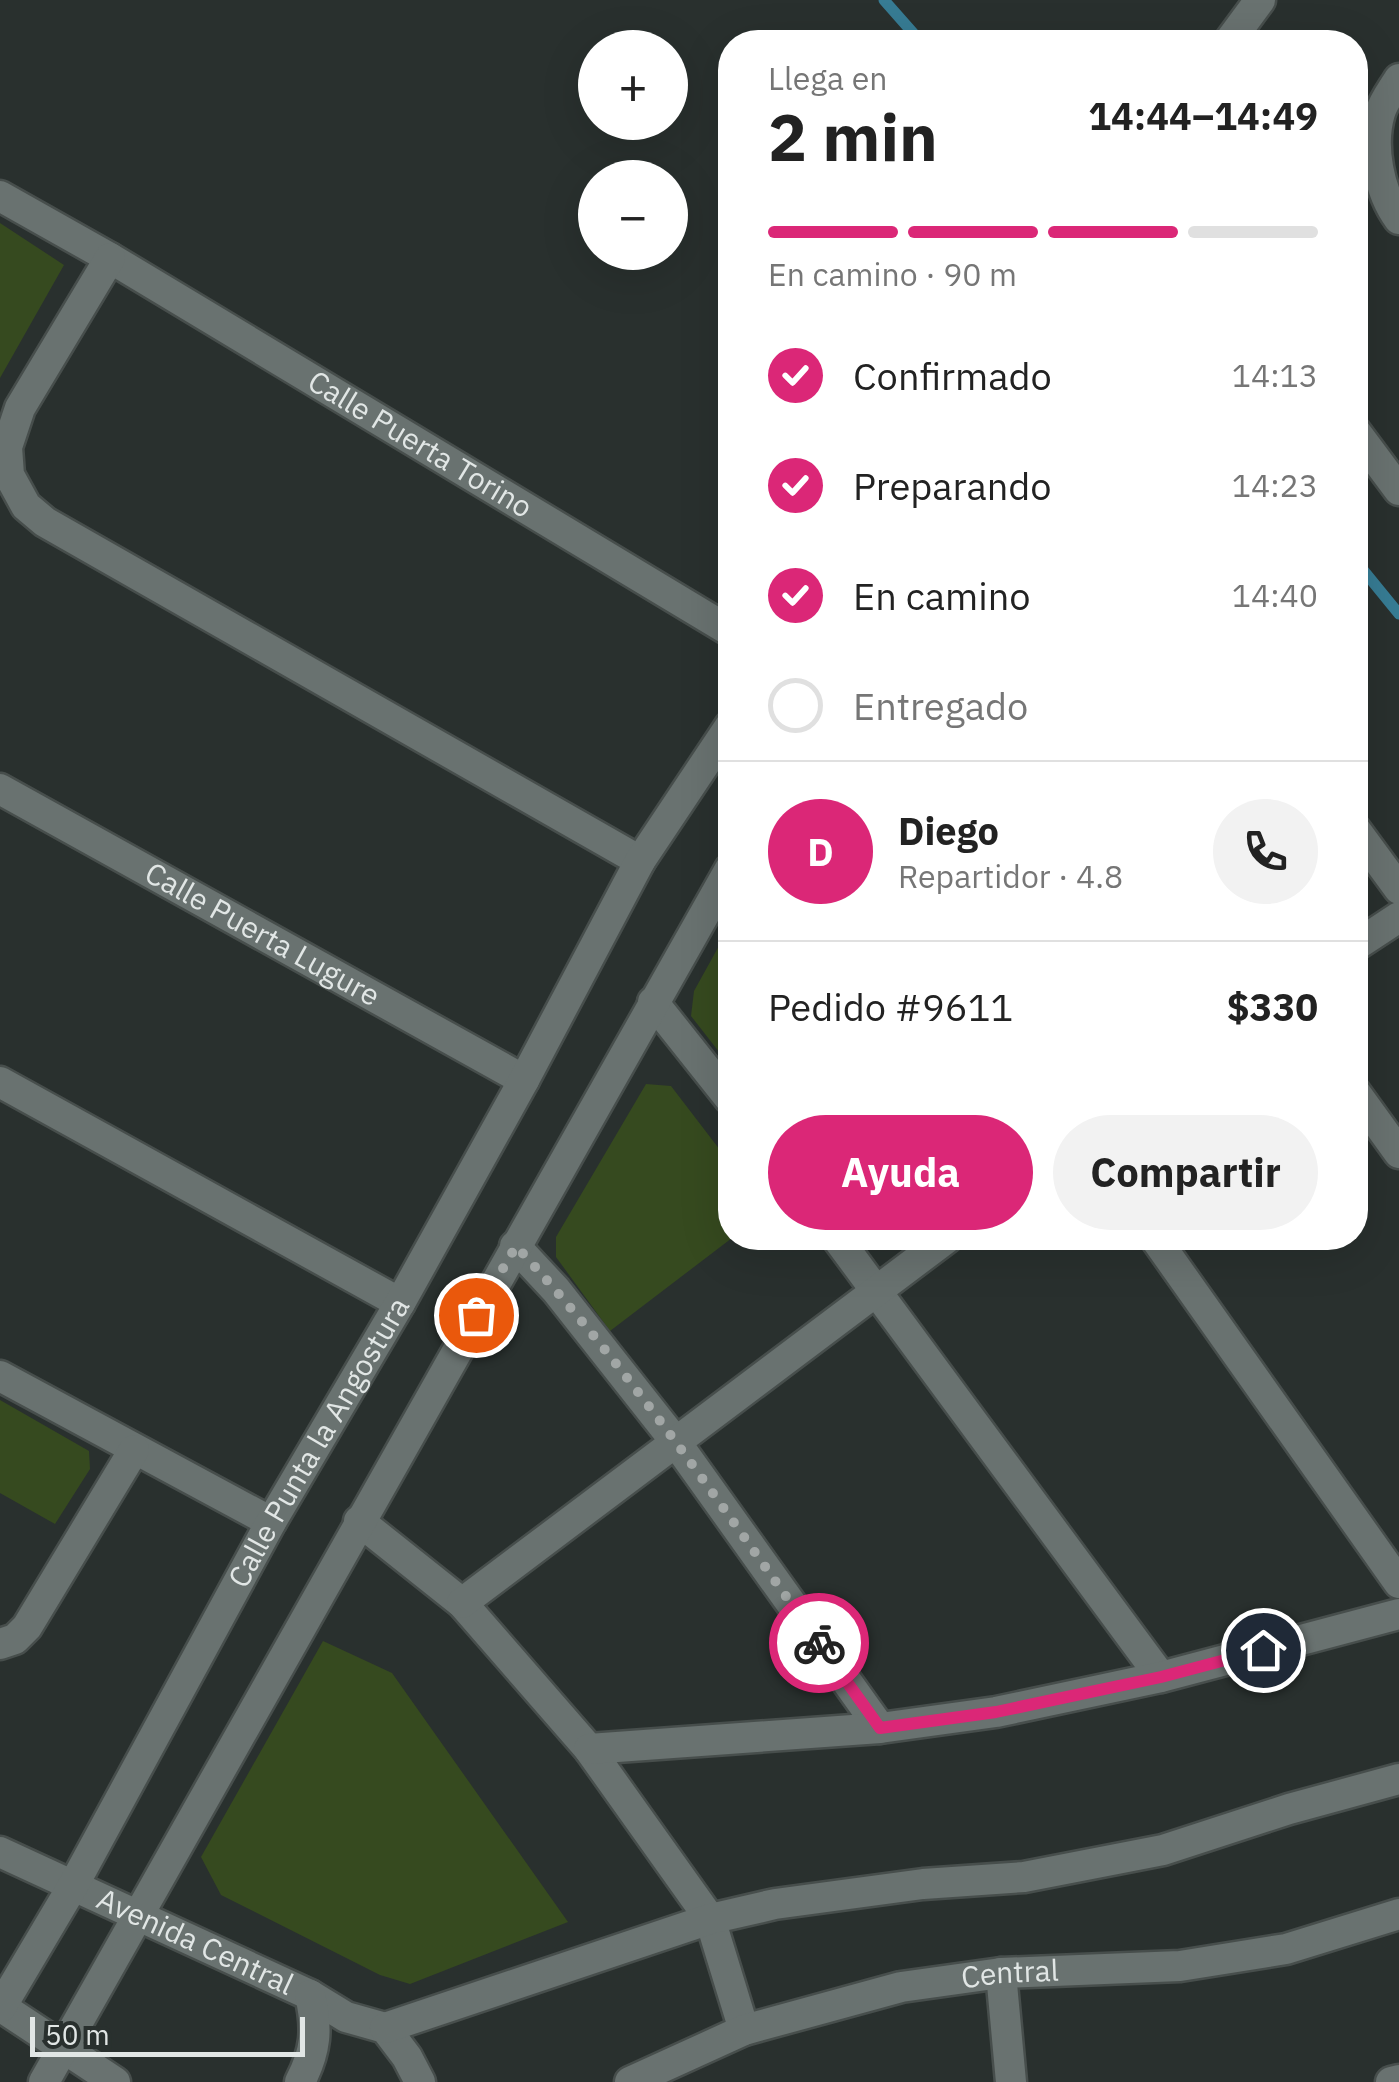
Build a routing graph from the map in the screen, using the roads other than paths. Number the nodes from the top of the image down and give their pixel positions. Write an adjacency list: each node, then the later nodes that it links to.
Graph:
1 (1260, 0): 2 (street)
2 (1238, 30)
3 (1399, 79): 5 (street)
4 (0, 196): 6 (street, Calle Puerta Torino)
5 (1399, 219)
6 (110, 258): 9 (street, Calle Puerta Torino); 13 (street)
7 (1368, 448): 8 (street)
8 (1399, 490)
9 (718, 624)
10 (718, 744): 13 (street, Calle Punta la Angostura)
11 (0, 789): 19 (street, Calle Puerta Lugure)
12 (1368, 847): 14 (street)
13 (640, 862): 19 (street, Calle Punta la Angostura)
14 (1399, 889)
15 (718, 890): 18 (street)
16 (1399, 917): 17 (street)
17 (1368, 937)
18 (653, 1002): 21 (street); 24 (street)
19 (524, 1080): 29 (street, Calle Punta la Angostura)
20 (0, 1082): 29 (street)
21 (718, 1084)
22 (1368, 1110): 23 (street)
23 (1399, 1153)
24 (516, 1246): 31 (street); 34 (street)
25 (846, 1250): 28 (street)
26 (930, 1250): 28 (street)
27 (1163, 1250): 35 (street)
28 (876, 1289): 31 (street); 39 (street)
29 (400, 1303): 33 (street, Calle Punta la Angostura)
30 (0, 1376): 32 (street)
31 (675, 1441): 36 (street); 40 (street)
32 (134, 1450): 33 (street); 38 (street)
33 (271, 1522): 44 (street, Calle Punta la Angostura)
34 (359, 1522): 36 (street); 45 (street)
35 (1399, 1584)
36 (462, 1603): 41 (street)
37 (1399, 1614): 39 (street)
38 (0, 1644)
39 (1161, 1677): 40 (street)
40 (880, 1728): 41 (street)
41 (589, 1748): 47 (street)
42 (1399, 1779): 47 (street)
43 (0, 1852): 44 (street, Avenida Central)
44 (74, 1884): 45 (street, Avenida Central); 50 (street, Calle Punta la Angostura)
45 (138, 1914): 49 (street, Avenida Central); 53 (street)
46 (1399, 1914): 48 (street, Central)
47 (710, 1919): 51 (street); 52 (street)
48 (1001, 1974): 52 (street, Central); 60 (street)
49 (310, 1995): 51 (street, Avenida Central); 57 (street)
50 (0, 2007): 53 (street)
51 (385, 2028): 58 (street)
52 (744, 2030): 59 (street, Central)
53 (62, 2047): 55 (street); 56 (street)
54 (1399, 2080): 61 (street)
55 (44, 2082)
56 (116, 2082)
57 (300, 2082)
58 (420, 2082)
59 (630, 2082)
60 (1011, 2082)
61 (1391, 2082)

